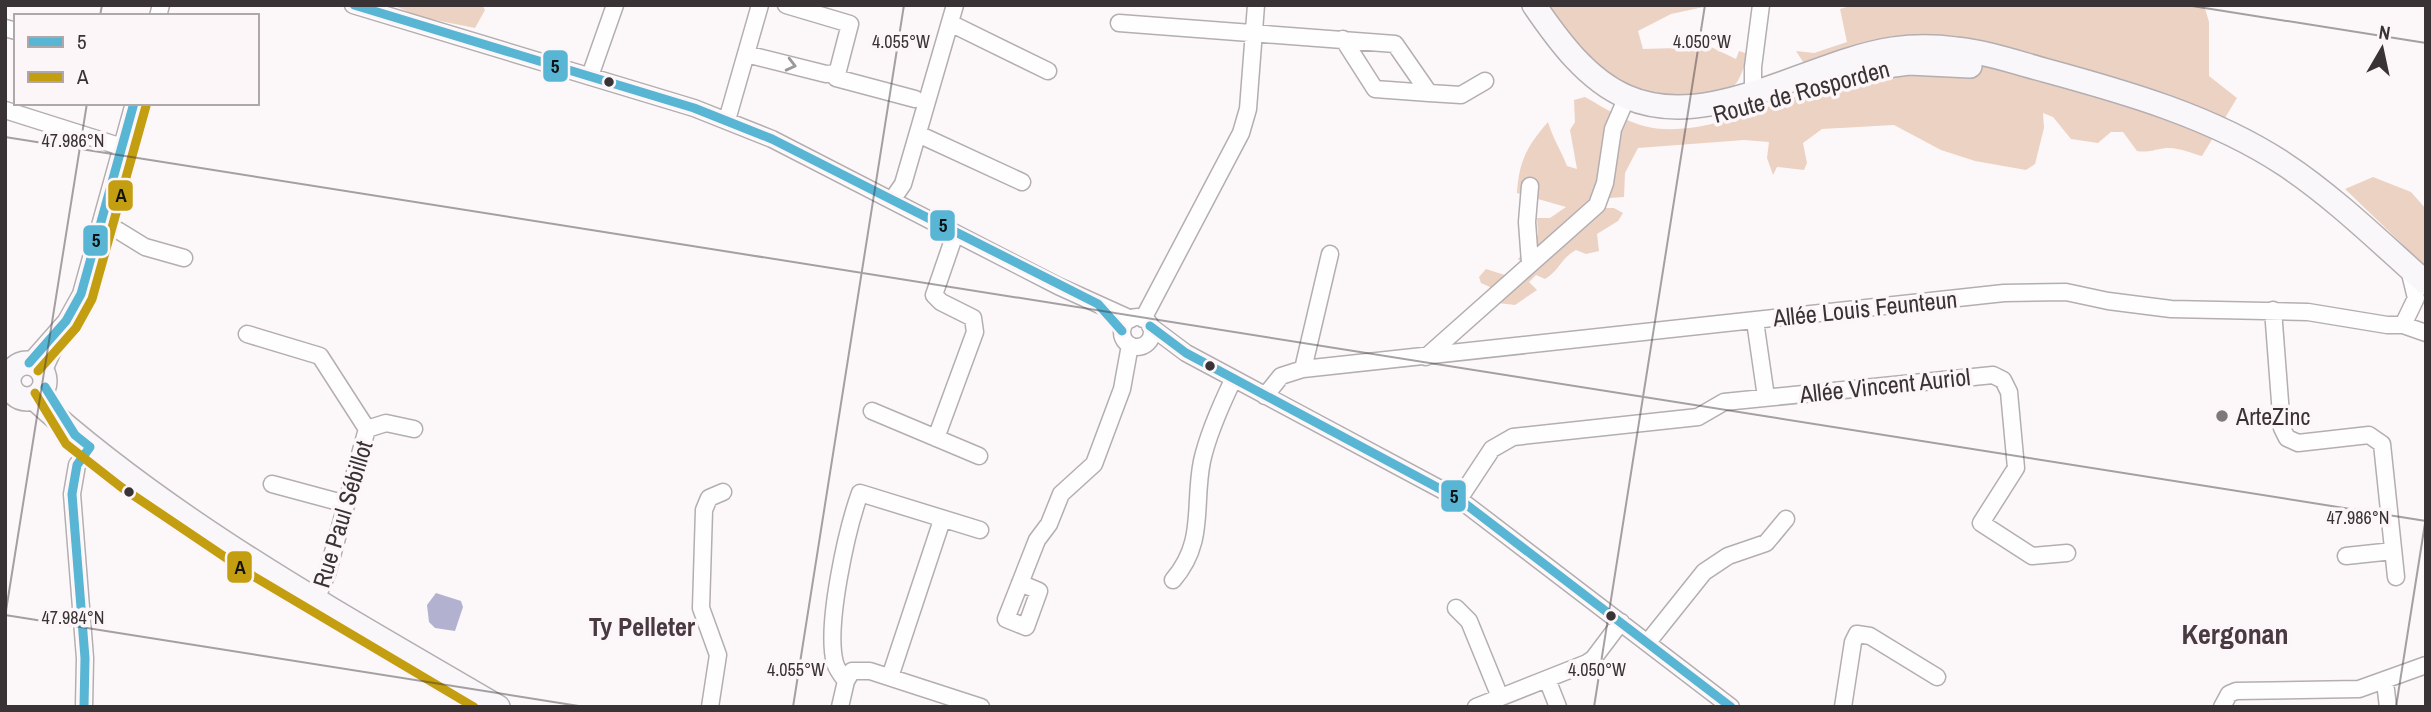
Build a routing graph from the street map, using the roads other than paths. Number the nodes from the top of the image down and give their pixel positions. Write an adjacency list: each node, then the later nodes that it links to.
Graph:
1 (353, 5): 17 (street)
2 (615, 5): 17 (street)
3 (760, 5): 14 (street)
4 (786, 5): 16 (street)
5 (955, 5): 10 (street)
6 (1256, 5): 12 (street)
7 (1517, 5): 22 (main road, Route de Rosporden)
8 (1534, 5): 22 (main road, Route de Rosporden)
9 (1761, 5): 21 (street)
10 (950, 23): 15 (street); 26 (street)
11 (1119, 23): 12 (street)
12 (1253, 33): 13 (street); 41 (street)
13 (1343, 39): 19 (street); 19 (street)
14 (747, 49): 16 (street, one-way to 16); 25 (street)
15 (1048, 71)
16 (836, 75): 20 (street)
17 (590, 76): 25 (street)
18 (1485, 81): 19 (street)
19 (1429, 93)
20 (915, 99)
21 (1753, 99): 22 (main road, Route de Rosporden); 36 (main road, Route de Rosporden)
22 (1624, 103): 35 (street)
23 (133, 105): 27 (street)
24 (11, 107): 27 (street)
25 (727, 120): 30 (street)
26 (918, 134): 28 (street); 30 (street)
27 (122, 147): 31 (street)
28 (1022, 182)
29 (1530, 186): 35 (street)
30 (892, 200): 32 (street)
31 (101, 226): 34 (street); 46 (street)
32 (955, 234): 41 (street); 53 (street)
33 (1330, 254): 45 (street)
34 (184, 258)
35 (1530, 263): 44 (street)
36 (2417, 276): 40 (street)
37 (2273, 310): 39 (street, Allée Louis Feunteun); 40 (street, Allée Louis Feunteun); 63 (street)
38 (2426, 312): 40 (street)
39 (1755, 321): 44 (street, Allée Louis Feunteun); 49 (street, Allée Vincent Auriol)
40 (2403, 325): 42 (street, Allée Louis Feunteun)
41 (1137, 331): 47 (street); 68 (street)
42 (2426, 333)
43 (247, 334): 51 (street, Rue Paul Sébillot)
44 (1426, 357): 45 (street, Allée Louis Feunteun)
45 (1303, 369): 48 (street, Allée Louis Feunteun)
46 (23, 379): 54 (main road)
47 (1233, 380): 48 (street); 67 (street)
48 (1265, 396): 58 (street)
49 (1766, 397): 58 (street, Allée Vincent Auriol); 64 (street, Allée Vincent Auriol)
50 (872, 411): 53 (street)
51 (367, 429): 52 (street, Rue Paul Sébillot); 59 (street, Rue Paul Sébillot)
52 (414, 429)
53 (936, 438): 55 (street)
54 (83, 441): 69 (main road); 81 (street)
55 (979, 456)
56 (272, 484): 59 (street)
57 (723, 492): 83 (street)
58 (1459, 499): 71 (street)
59 (346, 504): 69 (street, Rue Paul Sébillot)
60 (1786, 519): 72 (street)
61 (942, 520): 62 (street); 74 (street); 77 (street)
62 (981, 530)
63 (2393, 551): 65 (street); 66 (street)
64 (2067, 553)
65 (2346, 556)
66 (2396, 577)
67 (1173, 580)
68 (1020, 583)
69 (316, 599): 82 (main road)
70 (1456, 608): 79 (street)
71 (1621, 622): 72 (street); 76 (street)
72 (1648, 642): 88 (street)
73 (2426, 665): 78 (street)
74 (890, 677): 77 (street); 80 (street)
75 (1937, 677): 89 (street)
76 (1546, 679): 79 (street); 87 (street)
77 (846, 681): 84 (street)
78 (2385, 682): 90 (street); 91 (street)
79 (1500, 697): 86 (street)
80 (947, 701): 85 (street)
81 (84, 707)
82 (498, 707)
83 (710, 707)
84 (840, 707)
85 (981, 707)
86 (1476, 707)
87 (1558, 707)
88 (1731, 707)
89 (1843, 707)
90 (2222, 707)
91 (2388, 707)

